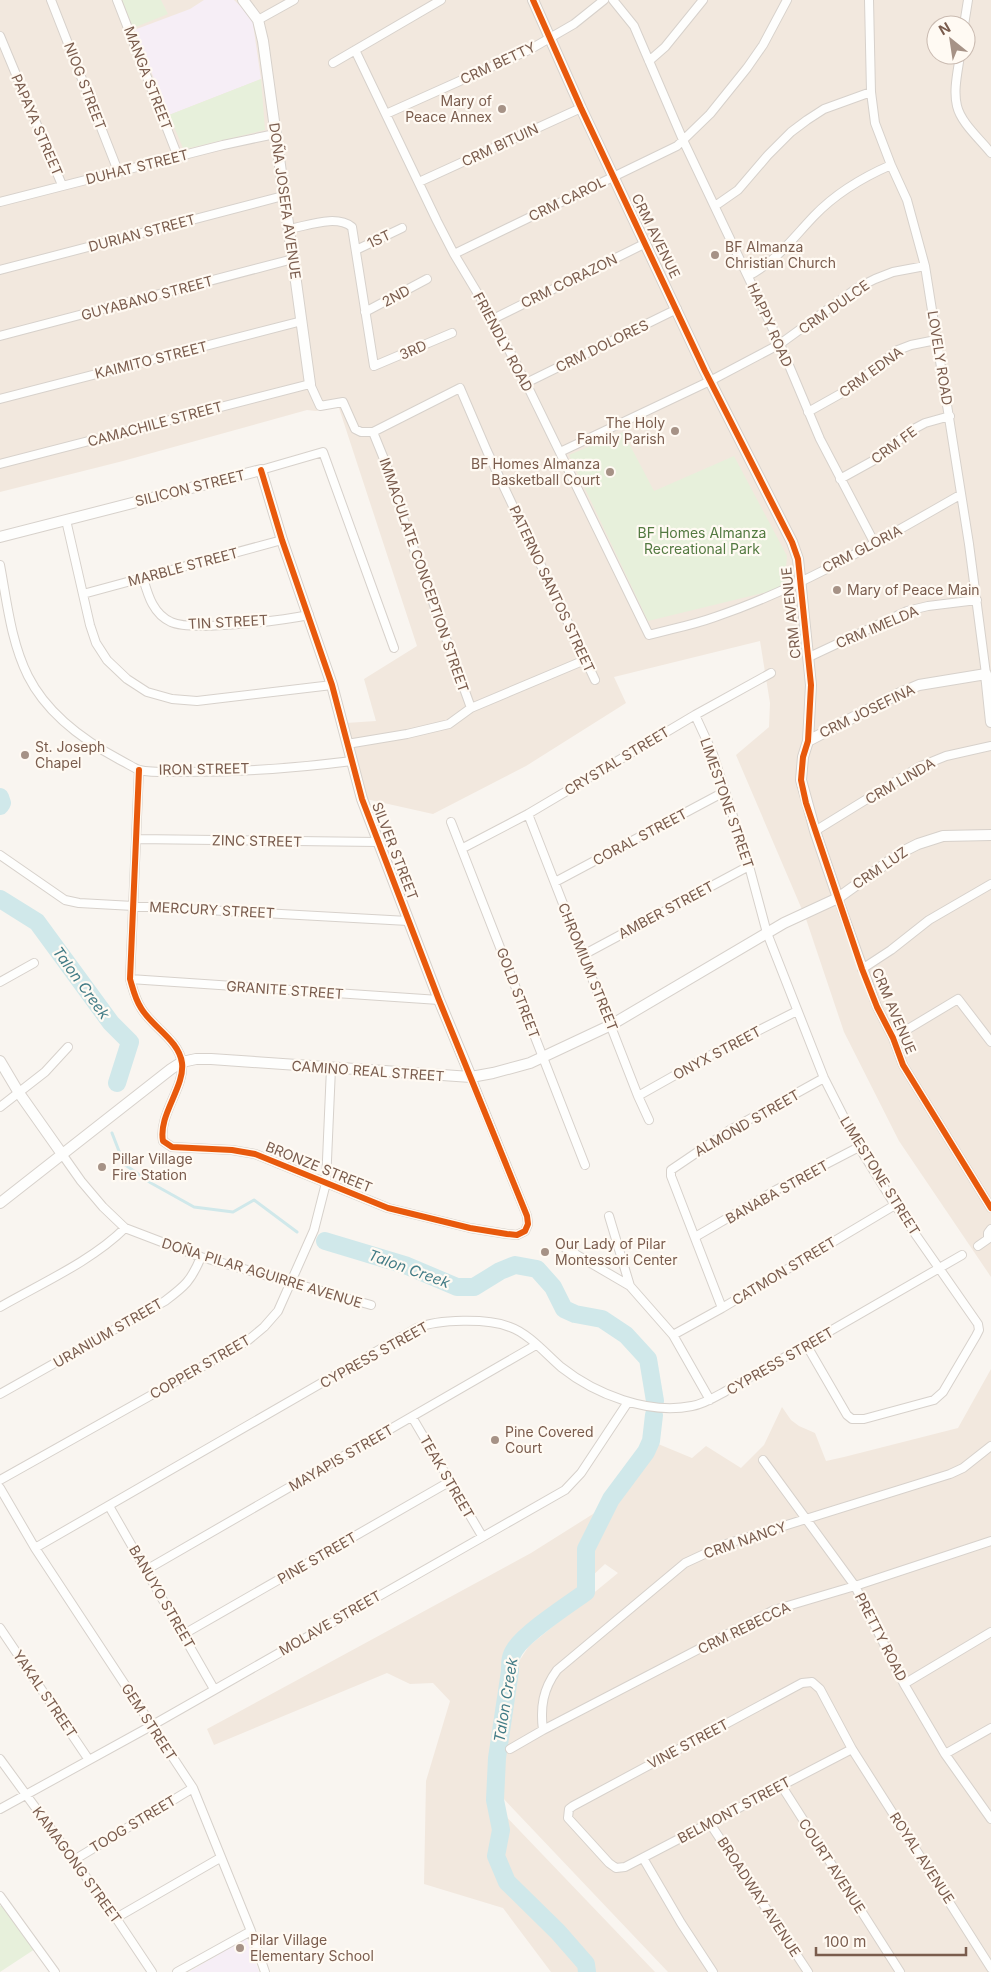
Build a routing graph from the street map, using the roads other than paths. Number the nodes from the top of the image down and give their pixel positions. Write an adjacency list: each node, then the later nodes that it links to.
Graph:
1 (52, 0): 29 (street, NIOG STREET)
2 (117, 0): 27 (street, MANGA STREET)
3 (243, 0): 14 (street, DOÑA JOSEFA AVENUE)
4 (294, 0): 14 (street)
5 (441, 0): 17 (street)
6 (533, 0): 16 (street, CRM AVENUE)
7 (604, 0): 16 (street, CRM BETTY)
8 (613, 0): 18 (street, HAPPY ROAD)
9 (703, 0): 18 (street)
10 (787, 0): 25 (street, CRM CAROL)
11 (869, 0): 21 (street, LOVELY ROAD)
12 (968, 0): 13 (street)
13 (966, 15)
14 (258, 20): 24 (street, DOÑA JOSEFA AVENUE)
15 (0, 36): 32 (street, PAPAYA STREET)
16 (550, 38): 22 (street, CRM AVENUE); 23 (street, CRM BETTY)
17 (355, 50): 19 (street); 23 (street, FRIENDLY ROAD)
18 (649, 60): 25 (street, HAPPY ROAD)
19 (333, 63)
20 (959, 65): 26 (street)
21 (872, 92): 28 (street, LOVELY ROAD); 35 (street)
22 (581, 108): 30 (street, CRM AVENUE); 31 (street, CRM BITUIN)
23 (386, 114): 31 (street, FRIENDLY ROAD)
24 (275, 134): 27 (street, DUHAT STREET); 33 (street, DOÑA JOSEFA AVENUE)
25 (683, 140): 30 (street, CRM CAROL); 35 (street, HAPPY ROAD)
26 (991, 153)
27 (178, 157): 29 (street, DUHAT STREET)
28 (891, 165): 42 (street, LOVELY ROAD); 44 (street)
29 (118, 171): 32 (street, DUHAT STREET)
30 (614, 176): 38 (street, CRM AVENUE); 40 (street, CRM CAROL)
31 (420, 182): 40 (street, FRIENDLY ROAD)
32 (62, 185): 34 (street, DUHAT STREET)
33 (283, 196): 37 (street, DOÑA JOSEFA AVENUE); 43 (street, DURIAN STREET)
34 (0, 202)
35 (715, 206): 44 (street, HAPPY ROAD)
36 (402, 228): 39 (street, 1ST)
37 (289, 229): 39 (street); 41 (street, DOÑA JOSEFA AVENUE)
38 (646, 243): 46 (street, CRM AVENUE); 48 (street, CRM CORAZON)
39 (356, 250): 47 (street)
40 (454, 254): 48 (street, FRIENDLY ROAD)
41 (293, 260): 49 (street, DOÑA JOSEFA AVENUE); 51 (street, GUYABANO STREET)
42 (925, 266): 52 (street, LOVELY ROAD); 53 (street, CRM DULCE)
43 (0, 270)
44 (748, 276): 53 (street, HAPPY ROAD)
45 (427, 279): 47 (street, 2ND)
46 (677, 309): 54 (street, CRM AVENUE); 55 (street, CRM DOLORES)
47 (365, 312): 50 (street, 3RD)
48 (493, 318): 55 (street, FRIENDLY ROAD)
49 (302, 321): 56 (street, DOÑA JOSEFA AVENUE); 57 (street, KAIMITO STREET)
50 (452, 333)
51 (0, 336)
52 (936, 340): 58 (street, CRM EDNA); 59 (street, LOVELY ROAD)
53 (780, 344): 54 (street, CRM DULCE); 58 (street, HAPPY ROAD)
54 (710, 381): 61 (street, CRM DULCE); 72 (street, CRM AVENUE)
55 (526, 383): 61 (street, FRIENDLY ROAD)
56 (310, 384): 60 (street, DOÑA JOSEFA AVENUE); 62 (street, CAMACHILE STREET)
57 (0, 399)
58 (808, 412): 64 (street, HAPPY ROAD)
59 (950, 416): 64 (street, CRM FE); 65 (street, LOVELY ROAD)
60 (372, 432): 79 (street, PATERNO SANTOS STREET); 84 (street, IMMACULATE CONCEPTION STREET)
61 (560, 452): 76 (street, FRIENDLY ROAD)
62 (0, 464)
63 (261, 470): 66 (street, SILICON STREET); 68 (street, SILVER STREET); 77 (street, SILICON STREET)
64 (840, 479): 69 (street, HAPPY ROAD)
65 (960, 495): 69 (street, CRM GLORIA); 74 (street, LOVELY ROAD)
66 (66, 520): 67 (street, SILICON STREET); 73 (street)
67 (0, 537)
68 (282, 540): 71 (street, MARBLE STREET); 75 (street, SILVER STREET)
69 (875, 544): 72 (street, CRM GLORIA)
70 (0, 566): 91 (street, IRON STREET)
71 (143, 578): 73 (street, MARBLE STREET); 75 (street, TIN STREET)
72 (800, 581): 76 (street, CRM GLORIA); 78 (street, CRM AVENUE)
73 (83, 594): 83 (street)
74 (977, 600): 78 (street, CRM IMELDA); 81 (street, LOVELY ROAD)
75 (309, 615): 83 (street, SILVER STREET)
76 (649, 635)
77 (394, 648)
78 (809, 657): 87 (street, CRM AVENUE)
79 (585, 660): 82 (street, PATERNO SANTOS STREET); 84 (street)
80 (771, 673): 85 (street, CRYSTAL STREET)
81 (986, 674): 86 (street, LOVELY ROAD); 87 (street, CRM JOSEFINA)
82 (595, 680)
83 (332, 684): 88 (street, SILVER STREET)
84 (471, 708): 88 (street, IMMACULATE CONCEPTION STREET)
85 (695, 715): 92 (street, LIMESTONE STREET); 93 (street, CRYSTAL STREET)
86 (991, 722)
87 (808, 741): 95 (street, CRM AVENUE)
88 (347, 744): 90 (street, SILVER STREET)
89 (991, 746): 95 (street, CRM LINDA)
90 (352, 761): 91 (street, IRON STREET); 98 (street, SILVER STREET)
91 (139, 770): 97 (street)
92 (724, 792): 101 (street, LIMESTONE STREET); 102 (street, CORAL STREET)
93 (528, 814): 99 (street, CRYSTAL STREET); 102 (street, CHROMIUM STREET)
94 (451, 822): 99 (street, GOLD STREET)
95 (815, 831): 104 (street, CRM AVENUE)
96 (991, 835): 104 (street, CRM LUZ)
97 (136, 839): 98 (street, ZINC STREET); 105 (street)
98 (378, 842): 107 (street, SILVER STREET)
99 (463, 848): 120 (street, GOLD STREET)
100 (0, 855): 105 (street, MERCURY STREET)
101 (749, 866): 108 (street, LIMESTONE STREET); 109 (street, AMBER STREET)
102 (555, 882): 109 (street, CHROMIUM STREET)
103 (991, 884): 111 (street)
104 (838, 898): 106 (street, CRM LUZ); 111 (street, CRM AVENUE)
105 (132, 906): 107 (street, MERCURY STREET); 112 (street)
106 (804, 913): 108 (street, CAMINO REAL STREET)
107 (408, 921): 114 (street, SILVER STREET)
108 (767, 933): 115 (street, LIMESTONE STREET); 116 (street, CAMINO REAL STREET)
109 (583, 955): 116 (street, CHROMIUM STREET)
110 (34, 963): 113 (street)
111 (862, 969): 117 (street, CRM AVENUE)
112 (130, 979): 114 (street, GRANITE STREET); 122 (street)
113 (0, 982)
114 (439, 1000): 124 (street, SILVER STREET)
115 (797, 1011): 125 (street, LIMESTONE STREET); 127 (street, ONYX STREET)
116 (612, 1025): 120 (street, CAMINO REAL STREET); 127 (street, CHROMIUM STREET)
117 (893, 1038): 118 (street); 136 (street, CRM AVENUE)
118 (991, 1042)
119 (68, 1046): 126 (street)
120 (543, 1058): 124 (street, CAMINO REAL STREET); 132 (street, GOLD STREET)
121 (0, 1061): 126 (street, DOÑA PILAR AGUIRRE AVENUE)
122 (182, 1062): 123 (street, CAMINO REAL STREET); 131 (street, CAMINO REAL STREET); 133 (street, BRONZE STREET)
123 (331, 1068): 124 (street, CAMINO REAL STREET); 133 (street, COPPER STREET)
124 (471, 1077): 140 (street, SILVER STREET)
125 (824, 1078): 130 (street, LIMESTONE STREET); 141 (street, ALMOND STREET)
126 (19, 1093): 128 (street); 131 (street, DOÑA PILAR AGUIRRE AVENUE)
127 (638, 1096): 129 (street, CHROMIUM STREET)
128 (0, 1107)
129 (649, 1120)
130 (859, 1147): 135 (street, LIMESTONE STREET); 141 (street, BANABA STREET)
131 (62, 1154): 134 (street, CAMINO REAL STREET); 138 (street, DOÑA PILAR AGUIRRE AVENUE)
132 (585, 1165)
133 (326, 1182): 140 (street, BRONZE STREET); 147 (street, COPPER STREET)
134 (0, 1203)
135 (895, 1205): 146 (street, LIMESTONE STREET); 151 (street, CATMON STREET)
136 (991, 1208)
137 (609, 1216): 148 (street)
138 (124, 1228): 145 (street, DOÑA PILAR AGUIRRE AVENUE); 150 (street)
139 (991, 1229): 142 (street)
140 (525, 1231)
141 (695, 1237): 151 (street)
142 (978, 1246)
143 (565, 1248): 148 (street)
144 (962, 1255): 146 (street, CYPRESS STREET)
145 (201, 1257): 147 (street, DOÑA PILAR AGUIRRE AVENUE); 155 (street, URANIUM STREET)
146 (940, 1268): 154 (street, CYPRESS STREET); 154 (street, LIMESTONE STREET)
147 (292, 1283): 149 (street, DOÑA PILAR AGUIRRE AVENUE); 161 (street, COPPER STREET)
148 (630, 1286): 152 (street)
149 (371, 1305)
150 (0, 1307)
151 (722, 1308): 152 (street, CATMON STREET)
152 (673, 1335): 156 (street)
153 (536, 1345): 157 (street, CYPRESS STREET); 158 (street, MAYAPIS STREET); 164 (street, CYPRESS STREET)
154 (807, 1346): 156 (street, CYPRESS STREET)
155 (0, 1394)
156 (710, 1400): 157 (street, CYPRESS STREET)
157 (628, 1402): 166 (street, MOLAVE STREET)
158 (412, 1417): 162 (street, TEAK STREET); 169 (street, MAYAPIS STREET)
159 (991, 1446): 165 (street, CRM NANCY)
160 (763, 1460): 165 (street, PRETTY ROAD)
161 (0, 1480)
162 (450, 1482): 166 (street, TEAK STREET); 173 (street, PINE STREET)
163 (0, 1488): 168 (street, GEM STREET)
164 (109, 1506): 168 (street, CYPRESS STREET); 169 (street, BANUYO STREET)
165 (806, 1520): 170 (street, PRETTY ROAD); 179 (street, CRM NANCY)
166 (482, 1536): 176 (street, MOLAVE STREET)
167 (991, 1541): 170 (street, CRM REBECCA)
168 (35, 1548): 177 (street, GEM STREET)
169 (146, 1570): 173 (street, BANUYO STREET)
170 (855, 1586): 175 (street, PRETTY ROAD); 179 (street, CRM REBECCA)
171 (0, 1628): 184 (street, YAKAL STREET)
172 (991, 1632): 175 (street)
173 (184, 1634): 176 (street, BANUYO STREET)
174 (812, 1682): 181 (street, ROYAL AVENUE); 194 (street, VINE STREET)
175 (904, 1684): 182 (street, PRETTY ROAD)
176 (214, 1689): 177 (street, MOLAVE STREET)
177 (151, 1726): 184 (street, MOLAVE STREET); 186 (street, GEM STREET)
178 (991, 1728): 182 (street)
179 (543, 1730): 180 (street, CRM REBECCA)
180 (510, 1749)
181 (852, 1749): 185 (street, BELMONT STREET); 198 (street, ROYAL AVENUE)
182 (945, 1754): 189 (street, PRETTY ROAD)
183 (0, 1759): 187 (street, KAMAGONG STREET)
184 (90, 1760): 187 (street, MOLAVE STREET)
185 (781, 1785): 190 (street, BELMONT STREET); 205 (street, COURT AVENUE)
186 (192, 1788): 191 (street, GEM STREET); 193 (street, TOOG STREET)
187 (26, 1795): 188 (street, MOLAVE STREET); 193 (street, KAMAGONG STREET)
188 (0, 1809)
189 (991, 1819)
190 (710, 1822): 192 (street, BELMONT STREET); 204 (street, BROADWAY AVENUE)
191 (220, 1858): 196 (street); 197 (street, GEM STREET)
192 (643, 1858): 194 (street, BELMONT STREET); 203 (street)
193 (74, 1860): 196 (street, KAMAGONG STREET)
194 (616, 1868)
195 (0, 1896): 199 (street)
196 (116, 1918): 200 (street, KAMAGONG STREET)
197 (251, 1931): 201 (street); 202 (street, GEM STREET)
198 (991, 1968)
199 (55, 1972)
200 (152, 1972)
201 (177, 1972)
202 (265, 1972)
203 (713, 1972)
204 (808, 1972)
205 (900, 1972)

